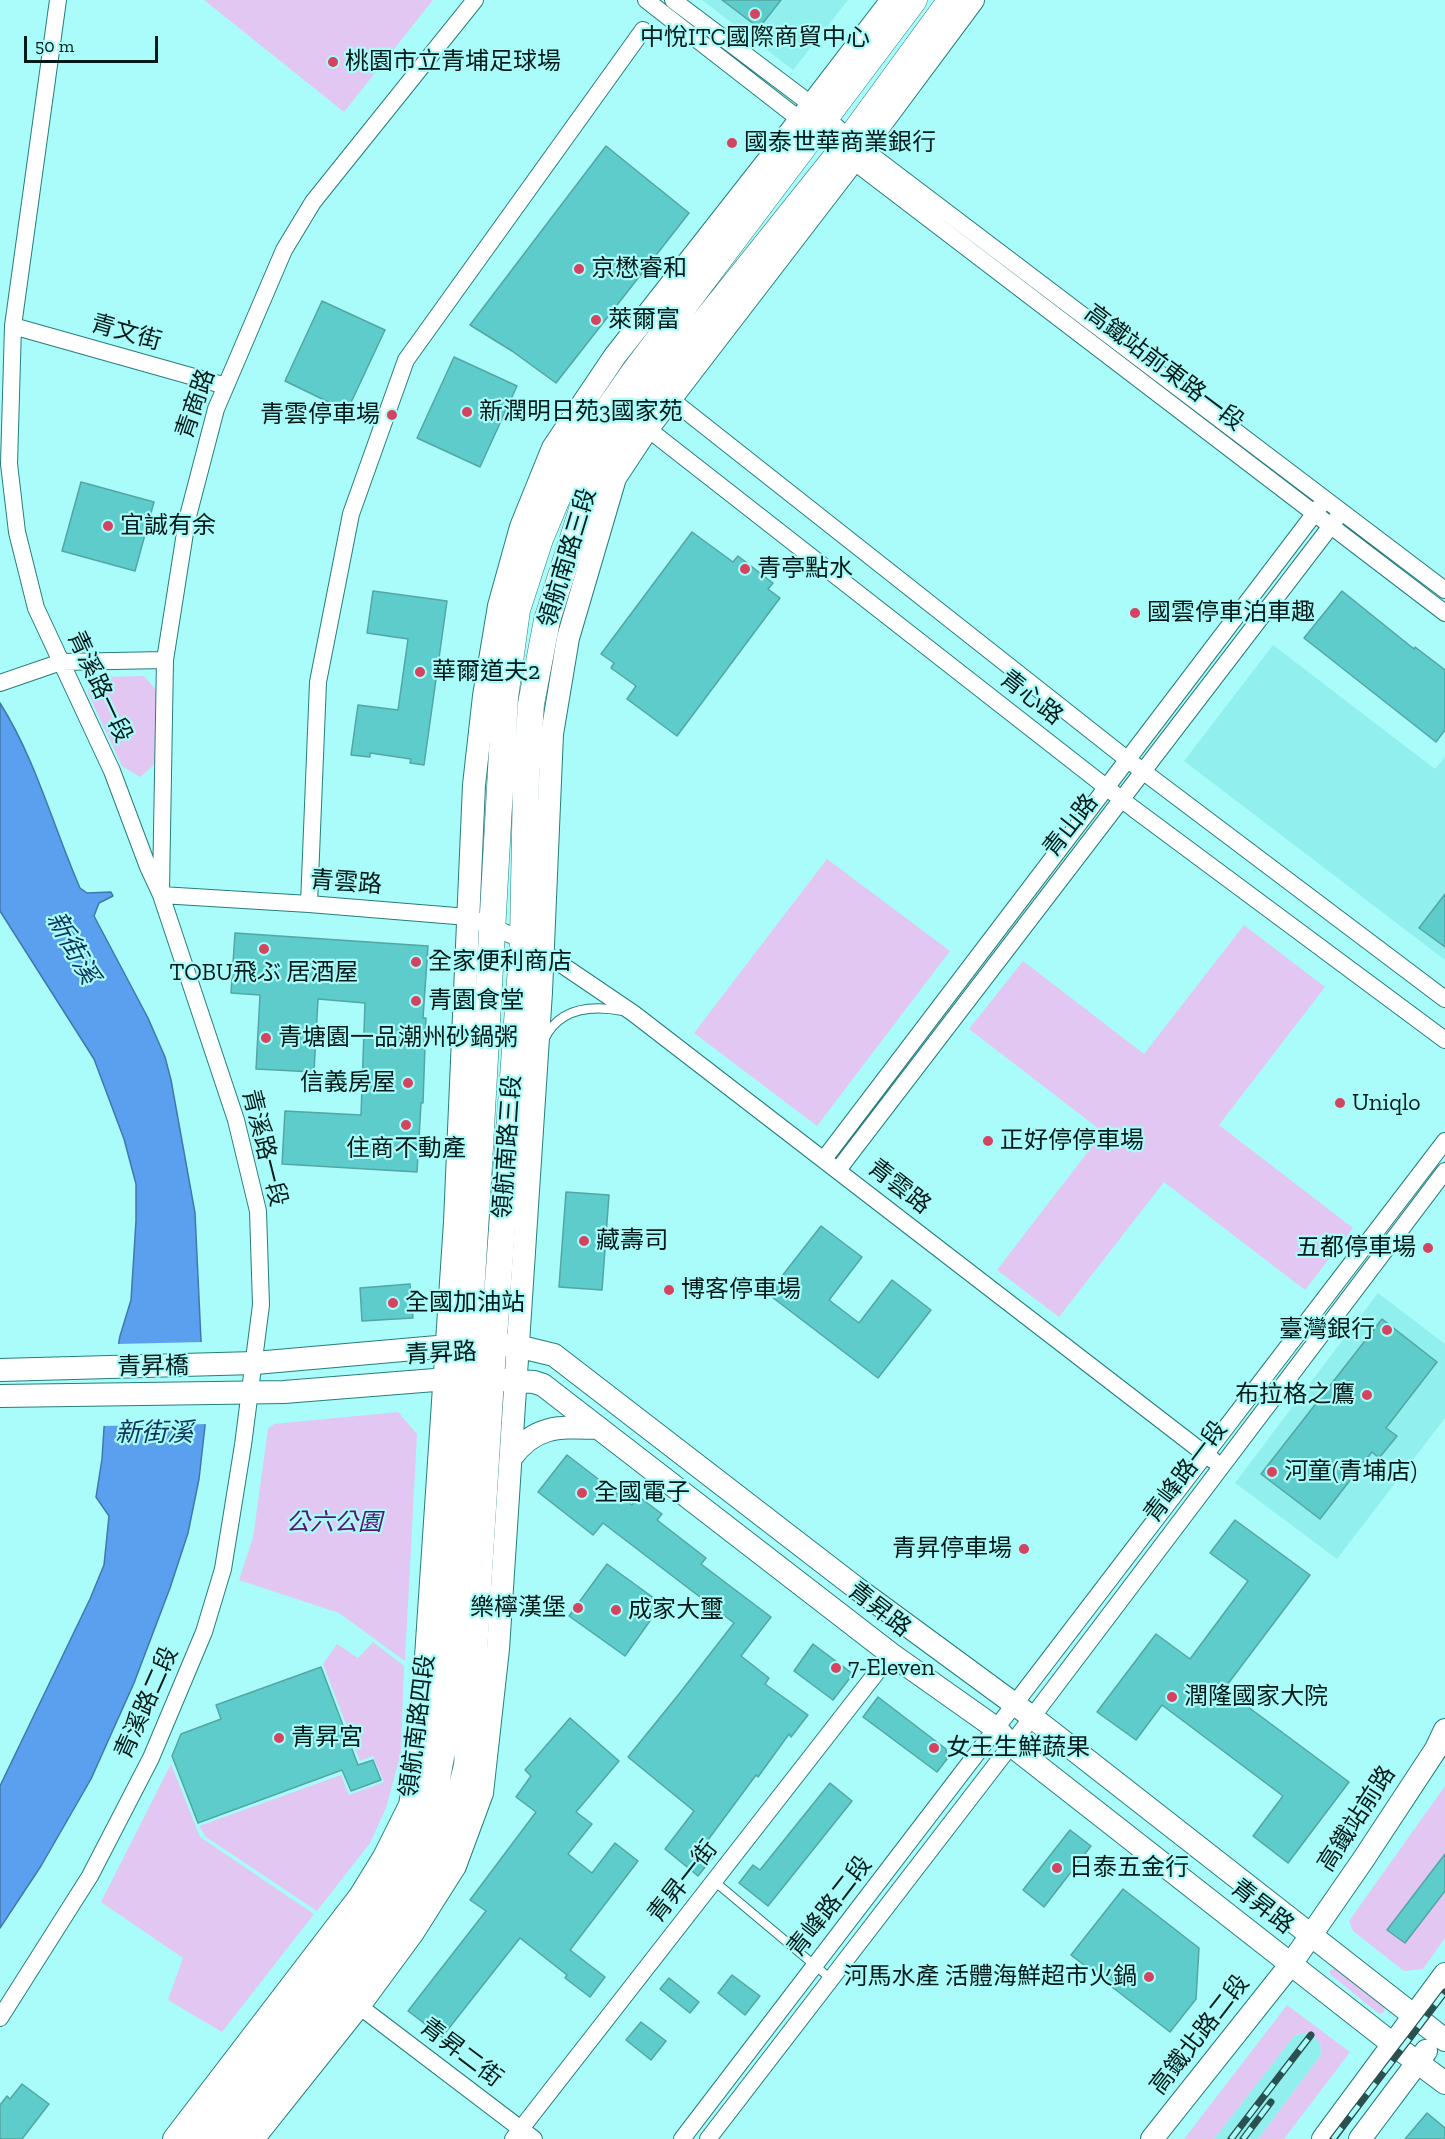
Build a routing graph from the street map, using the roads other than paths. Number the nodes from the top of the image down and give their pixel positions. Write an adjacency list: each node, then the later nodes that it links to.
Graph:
1 (58, 0): 12 (street, 青溪路一段)
2 (475, 0): 14 (street, 青商路)
3 (646, 0): 10 (street)
4 (672, 0): 10 (street)
5 (892, 0): 10 (street, 領航南路三段)
6 (914, 0): 10 (main road, 領航南路三段)
7 (951, 0): 11 (main road, 領航南路三段)
8 (973, 0): 11 (street, 領航南路三段)
9 (643, 30): 31 (street)
10 (813, 118): 11 (street, 高鐵站前東路一段); 13 (street, 領航南路三段); 15 (main road, 領航南路三段)
11 (851, 150): 15 (main road, 領航南路三段); 18 (street, 高鐵站前東路一段)
12 (13, 326): 14 (street, 青文街); 24 (street, 青溪路一段)
13 (615, 356): 15 (street, 青心路); 16 (street, 領航南路三段)
14 (226, 386): 23 (street, 青商路)
15 (654, 386): 17 (main road, 領航南路三段); 26 (street, 青心路)
16 (593, 387): 17 (street, 青心路); 32 (street, 領航南路三段)
17 (630, 415): 28 (street, 青心路); 33 (main road, 領航南路三段); 34 (main road, 領航南路三段)
18 (1320, 506): 19 (street, 高鐵站前東路一段); 20 (street, 高鐵站前東路一段); 26 (street, 青山路)
19 (1341, 512): 20 (street, 青山路); 21 (street, 高鐵站前東路一段)
20 (1330, 525): 22 (street, 高鐵站前東路一段); 27 (street, 青山路)
21 (1445, 590)
22 (1445, 613)
23 (165, 660): 24 (street); 30 (street, 青商路)
24 (61, 662): 25 (street); 30 (street, 青溪路一段)
25 (0, 683)
26 (1128, 760): 27 (street, 青心路); 28 (street, 青山路)
27 (1143, 771): 29 (street, 青山路); 35 (street, 青心路)
28 (1107, 789): 29 (street, 青心路); 40 (street, 青山路)
29 (1122, 800): 37 (street, 青心路); 41 (street, 青山路)
30 (161, 895): 31 (street, 青雲路); 47 (street, 青溪路一段)
31 (309, 904): 32 (street, 青雲路)
32 (468, 917): 33 (street, 青雲路); 43 (street, 領航南路三段)
33 (493, 928): 34 (street, 青雲路); 43 (main road, 領航南路三段)
34 (533, 946): 36 (street, 青雲路); 38 (street, 領航南路三段); 44 (main road, 領航南路三段)
35 (1445, 999)
36 (633, 1012): 38 (lane); 40 (street, 青雲路)
37 (1445, 1040)
38 (536, 1057): 44 (street, 領航南路三段)
39 (1445, 1141): 53 (street, 青峰路一段)
40 (824, 1159): 41 (street, 青雲路)
41 (838, 1170): 53 (street, 青雲路)
42 (1445, 1171): 55 (street, 青峰路一段)
43 (457, 1345): 44 (street, 青昇路); 47 (street, 青昇路); 48 (main road, 領航南路三段)
44 (505, 1345): 49 (main road, 領航南路三段); 59 (street, 青昇路)
45 (208, 1364): 46 (street, 青昇橋); 47 (street, 青昇路)
46 (0, 1370)
47 (252, 1377): 48 (street, 青昇路); 50 (street, 青昇路); 70 (street, 青溪路二段)
48 (455, 1379): 49 (street, 青昇路); 76 (street, 領航南路四段); 77 (main road, 領航南路四段)
49 (503, 1380): 52 (street, 青昇路); 54 (street); 56 (main road, 領航南路四段)
50 (209, 1392): 51 (street, 青昇橋)
51 (0, 1396)
52 (599, 1428): 54 (street); 57 (street, 青昇路)
53 (1205, 1455): 55 (street, 青雲路); 59 (street, 青峰路一段)
54 (511, 1458): 58 (street)
55 (1221, 1466): 59 (street, 青峰路一段)
56 (478, 1588): 58 (street); 78 (main road, 領航南路四段)
57 (891, 1654): 61 (street, 青昇路); 62 (street, 青昇一街)
58 (494, 1684): 68 (street)
59 (1024, 1711): 61 (street, 青峰路一段); 63 (street, 青昇路)
60 (1445, 1730): 63 (street, 高鐵站前路)
61 (1004, 1737): 64 (street, 青昇路); 65 (street, 青峰路二段); 67 (street, 青峰路二段)
62 (714, 1881): 65 (lane); 75 (street, 青昇一街)
63 (1311, 1936): 64 (street, 高鐵站前路); 69 (street, 青昇路)
64 (1291, 1964): 72 (street, 青昇路); 83 (street, 高鐵北路二段)
65 (814, 1966): 67 (lane); 81 (street, 青峰路二段)
66 (1445, 1974): 69 (street)
67 (831, 1979): 82 (street, 青峰路二段)
68 (359, 2006): 75 (street, 青昇二街); 79 (street)
69 (1414, 2017): 71 (street, 青昇路); 72 (street)
70 (0, 2018)
71 (1443, 2034): 73 (street)
72 (1394, 2045): 73 (street, 青昇路); 84 (street)
73 (1417, 2062): 74 (street, 青昇路); 85 (street)
74 (1445, 2083)
75 (516, 2134): 80 (street, 青昇二街)
76 (174, 2139)
77 (199, 2139)
78 (228, 2139)
79 (253, 2139)
80 (534, 2139)
81 (682, 2139)
82 (708, 2139)
83 (1152, 2139)
84 (1323, 2139)
85 (1360, 2139)

